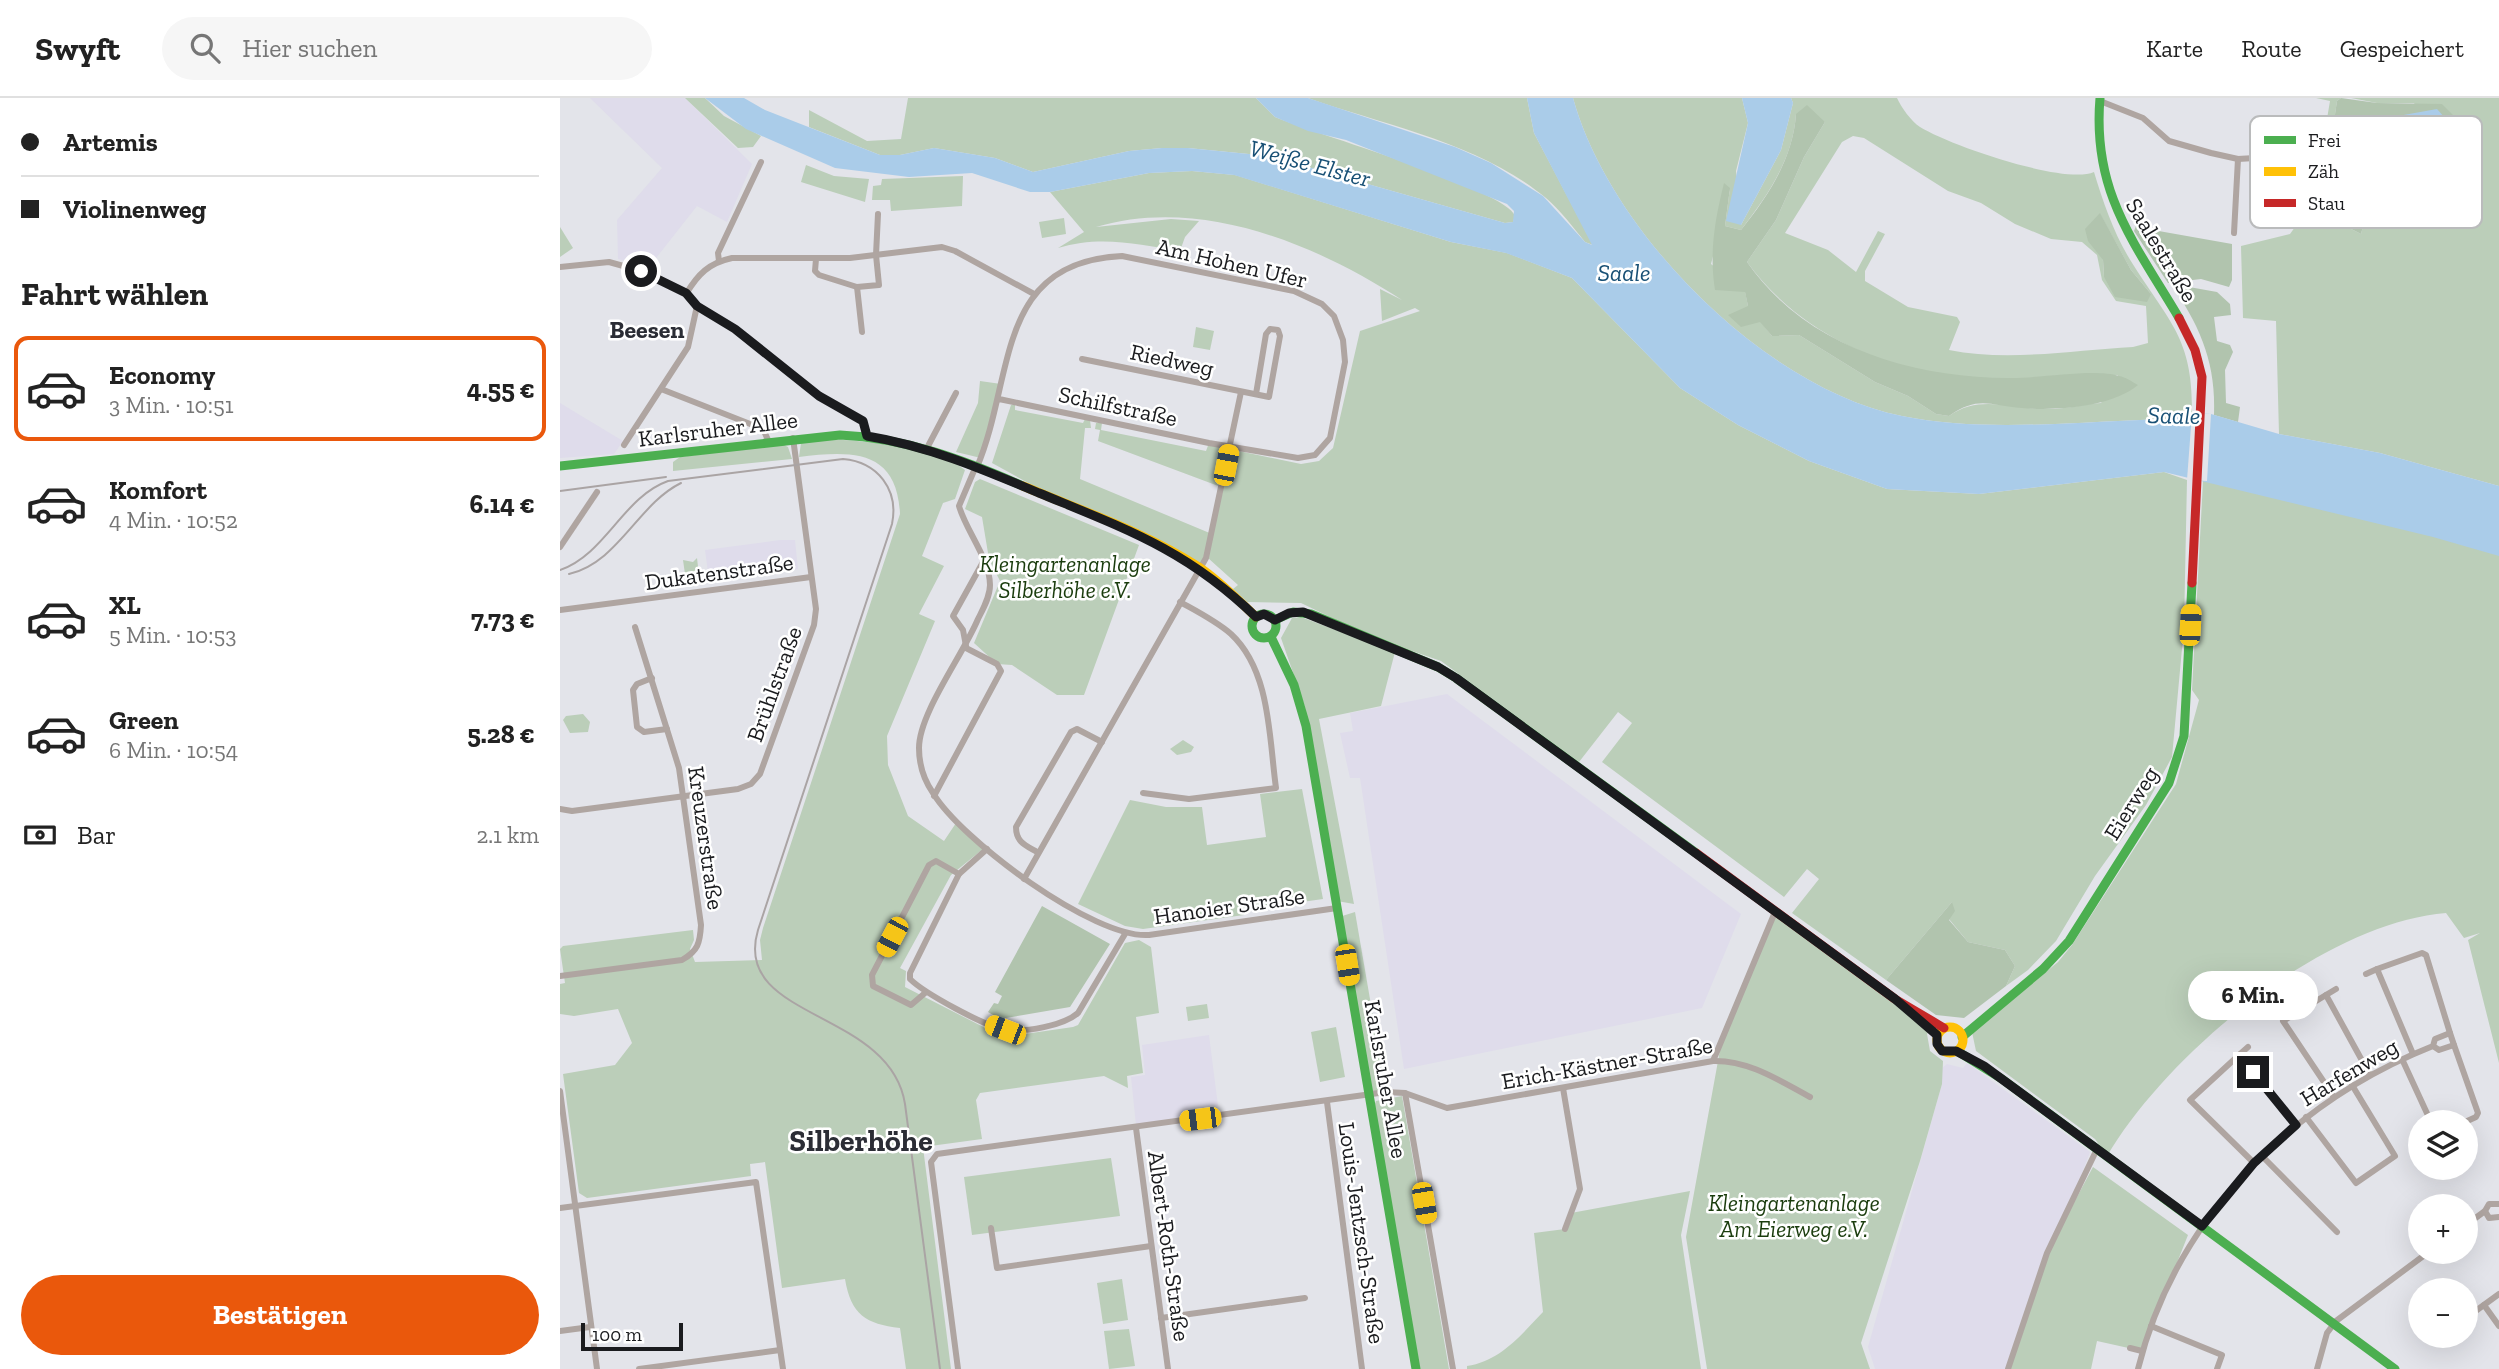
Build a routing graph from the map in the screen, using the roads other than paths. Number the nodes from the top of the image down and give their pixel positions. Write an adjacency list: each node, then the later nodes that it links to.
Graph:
1 (2100, 99): 3 (street, Saalestraße); 31 (street, Saalestraße)
2 (2250, 158): 3 (street, Saalestraße)
3 (2238, 159): 6 (street)
4 (761, 162): 9 (street)
5 (878, 214): 7 (street)
6 (2234, 233)
7 (876, 256): 8 (street); 11 (street); 13 (street)
8 (816, 260): 9 (street); 11 (street)
9 (719, 261): 12 (street)
10 (560, 267): 12 (street)
11 (858, 287): 15 (street)
12 (686, 293): 14 (street)
13 (1034, 294): 21 (street, Am Hohen Ufer); 26 (street, Am Hohen Ufer)
14 (697, 306): 17 (street); 22 (street)
15 (862, 332)
16 (1082, 359): 18 (street, Riedweg)
17 (661, 389): 24 (street); 25 (street)
18 (1241, 392): 20 (street, Riedweg); 26 (street)
19 (956, 393): 27 (street)
20 (1255, 394): 20 (street)
21 (999, 399): 26 (street, Schilfstraße); 29 (street, Am Hohen Ufer)
22 (867, 436): 23 (street, Karlsruher Allee); 27 (street, Karlsruher Allee)
23 (793, 438): 24 (street, Karlsruher Allee); 35 (street, Brühlstraße)
24 (769, 442): 28 (street, Karlsruher Allee)
25 (624, 445)
26 (1229, 445): 34 (street)
27 (927, 448): 29 (street, Karlsruher Allee)
28 (560, 466)
29 (977, 466): 33 (street, Hanoier Straße); 34 (street, Karlsruher Allee)
30 (597, 492): 32 (street)
31 (2198, 495): 63 (street, Eierweg)
32 (560, 547)
33 (984, 562): 42 (street, Hanoier Straße); 42 (street)
34 (1200, 568): 36 (street); 38 (street, Karlsruher Allee)
35 (811, 577): 37 (street, Dukatenstraße); 47 (street, Brühlstraße)
36 (1180, 602): 45 (street); 46 (street)
37 (560, 610)
38 (1256, 617): 39 (street); 41 (street)
39 (1275, 620): 41 (street); 55 (street)
40 (635, 627): 43 (street, Kreuzerstraße)
41 (1271, 637): 54 (street, Karlsruher Allee)
42 (966, 648): 48 (street, Hanoier Straße); 48 (street)
43 (652, 678): 44 (street, Kreuzerstraße); 44 (street)
44 (667, 729): 47 (street, Kreuzerstraße)
45 (1102, 742): 51 (street); 51 (street)
46 (1143, 793)
47 (683, 796): 49 (street, Brühlstraße); 59 (street, Kreuzerstraße)
48 (934, 796): 50 (street, Hanoier Straße)
49 (560, 809)
50 (987, 849): 52 (street); 53 (street, Hanoier Straße)
51 (1037, 852): 53 (street)
52 (959, 874): 61 (street); 61 (street)
53 (1024, 879): 56 (street, Hanoier Straße)
54 (1337, 908): 56 (street, Hanoier Straße); 82 (street, Karlsruher Allee)
55 (1774, 912): 67 (street); 76 (street)
56 (1125, 934): 61 (street, Hanoier Straße)
57 (2377, 969): 58 (street); 68 (street); 73 (street)
58 (2366, 974)
59 (560, 976)
60 (2336, 989): 62 (street)
61 (925, 993)
62 (2326, 995): 64 (street); 77 (street)
63 (2000, 1002): 66 (street, Eierweg); 69 (street, Eierweg)
64 (2283, 1021): 65 (street); 84 (street)
65 (2275, 1027)
66 (1956, 1028): 67 (street); 69 (street)
67 (1941, 1031): 69 (street)
68 (2451, 1032): 70 (street); 71 (street, Harfenweg)
69 (1960, 1044): 91 (street)
70 (2454, 1045): 71 (street, Harfenweg); 87 (street)
71 (2433, 1046): 73 (street, Harfenweg)
72 (2248, 1047): 74 (street)
73 (2413, 1054): 75 (street, Harfenweg)
74 (2239, 1055): 89 (street); 93 (street)
75 (2402, 1059): 77 (street, Harfenweg); 86 (street)
76 (1713, 1061): 79 (street, Erich-Kästner-Straße); 83 (street, Erich-Kästner-Straße)
77 (2370, 1075): 78 (street, Harfenweg)
78 (2352, 1085): 84 (street, Harfenweg); 88 (street)
79 (1563, 1088): 81 (street, Erich-Kästner-Straße); 102 (street)
80 (560, 1091): 95 (street)
81 (1405, 1093): 82 (street, Erich-Kästner-Straße); 126 (street)
82 (1369, 1097): 85 (street, Erich-Kästner-Straße); 125 (street, Karlsruher Allee)
83 (1810, 1097)
84 (2334, 1097): 88 (street, Harfenweg)
85 (1327, 1102): 90 (street, Erich-Kästner-Straße); 124 (street, Louis-Jentzsch-Straße)
86 (2425, 1110)
87 (2476, 1110)
88 (2306, 1117): 89 (street, Harfenweg)
89 (2296, 1125): 92 (street, Harfenweg)
90 (1136, 1128): 104 (street, Albert-Roth-Straße); 122 (street, Erich-Kästner-Straße)
91 (2097, 1149): 100 (street); 127 (street)
92 (2262, 1156): 93 (street, Harfenweg); 103 (street)
93 (2254, 1163): 100 (street, Harfenweg)
94 (2499, 1204): 97 (street)
95 (575, 1206): 96 (street); 114 (street); 117 (street)
96 (560, 1208)
97 (2485, 1211): 98 (street); 99 (street)
98 (2478, 1216)
99 (2499, 1217)
100 (2202, 1226): 111 (street); 112 (street, Harfenweg)
101 (991, 1228): 104 (street)
102 (1565, 1229)
103 (2337, 1232)
104 (1151, 1246): 110 (street, Albert-Roth-Straße)
105 (2413, 1264): 111 (street)
106 (2499, 1294): 108 (street)
107 (1304, 1298): 110 (street)
108 (2484, 1305): 109 (street); 113 (street)
109 (2478, 1309)
110 (1161, 1318): 123 (street, Albert-Roth-Straße)
111 (2334, 1324): 130 (street); 131 (street)
112 (2151, 1326): 118 (street, Harfenweg); 129 (street)
113 (2499, 1326)
114 (590, 1327): 115 (street); 119 (street)
115 (560, 1331)
116 (2130, 1348): 118 (street)
117 (780, 1350): 120 (street); 121 (street)
118 (2142, 1351): 128 (street, Harfenweg)
119 (597, 1369)
120 (639, 1369)
121 (783, 1369)
122 (958, 1369)
123 (1168, 1369)
124 (1362, 1369)
125 (1416, 1369)
126 (1453, 1369)
127 (2008, 1369)
128 (2137, 1369)
129 (2217, 1369)
130 (2317, 1369)
131 (2395, 1369)

